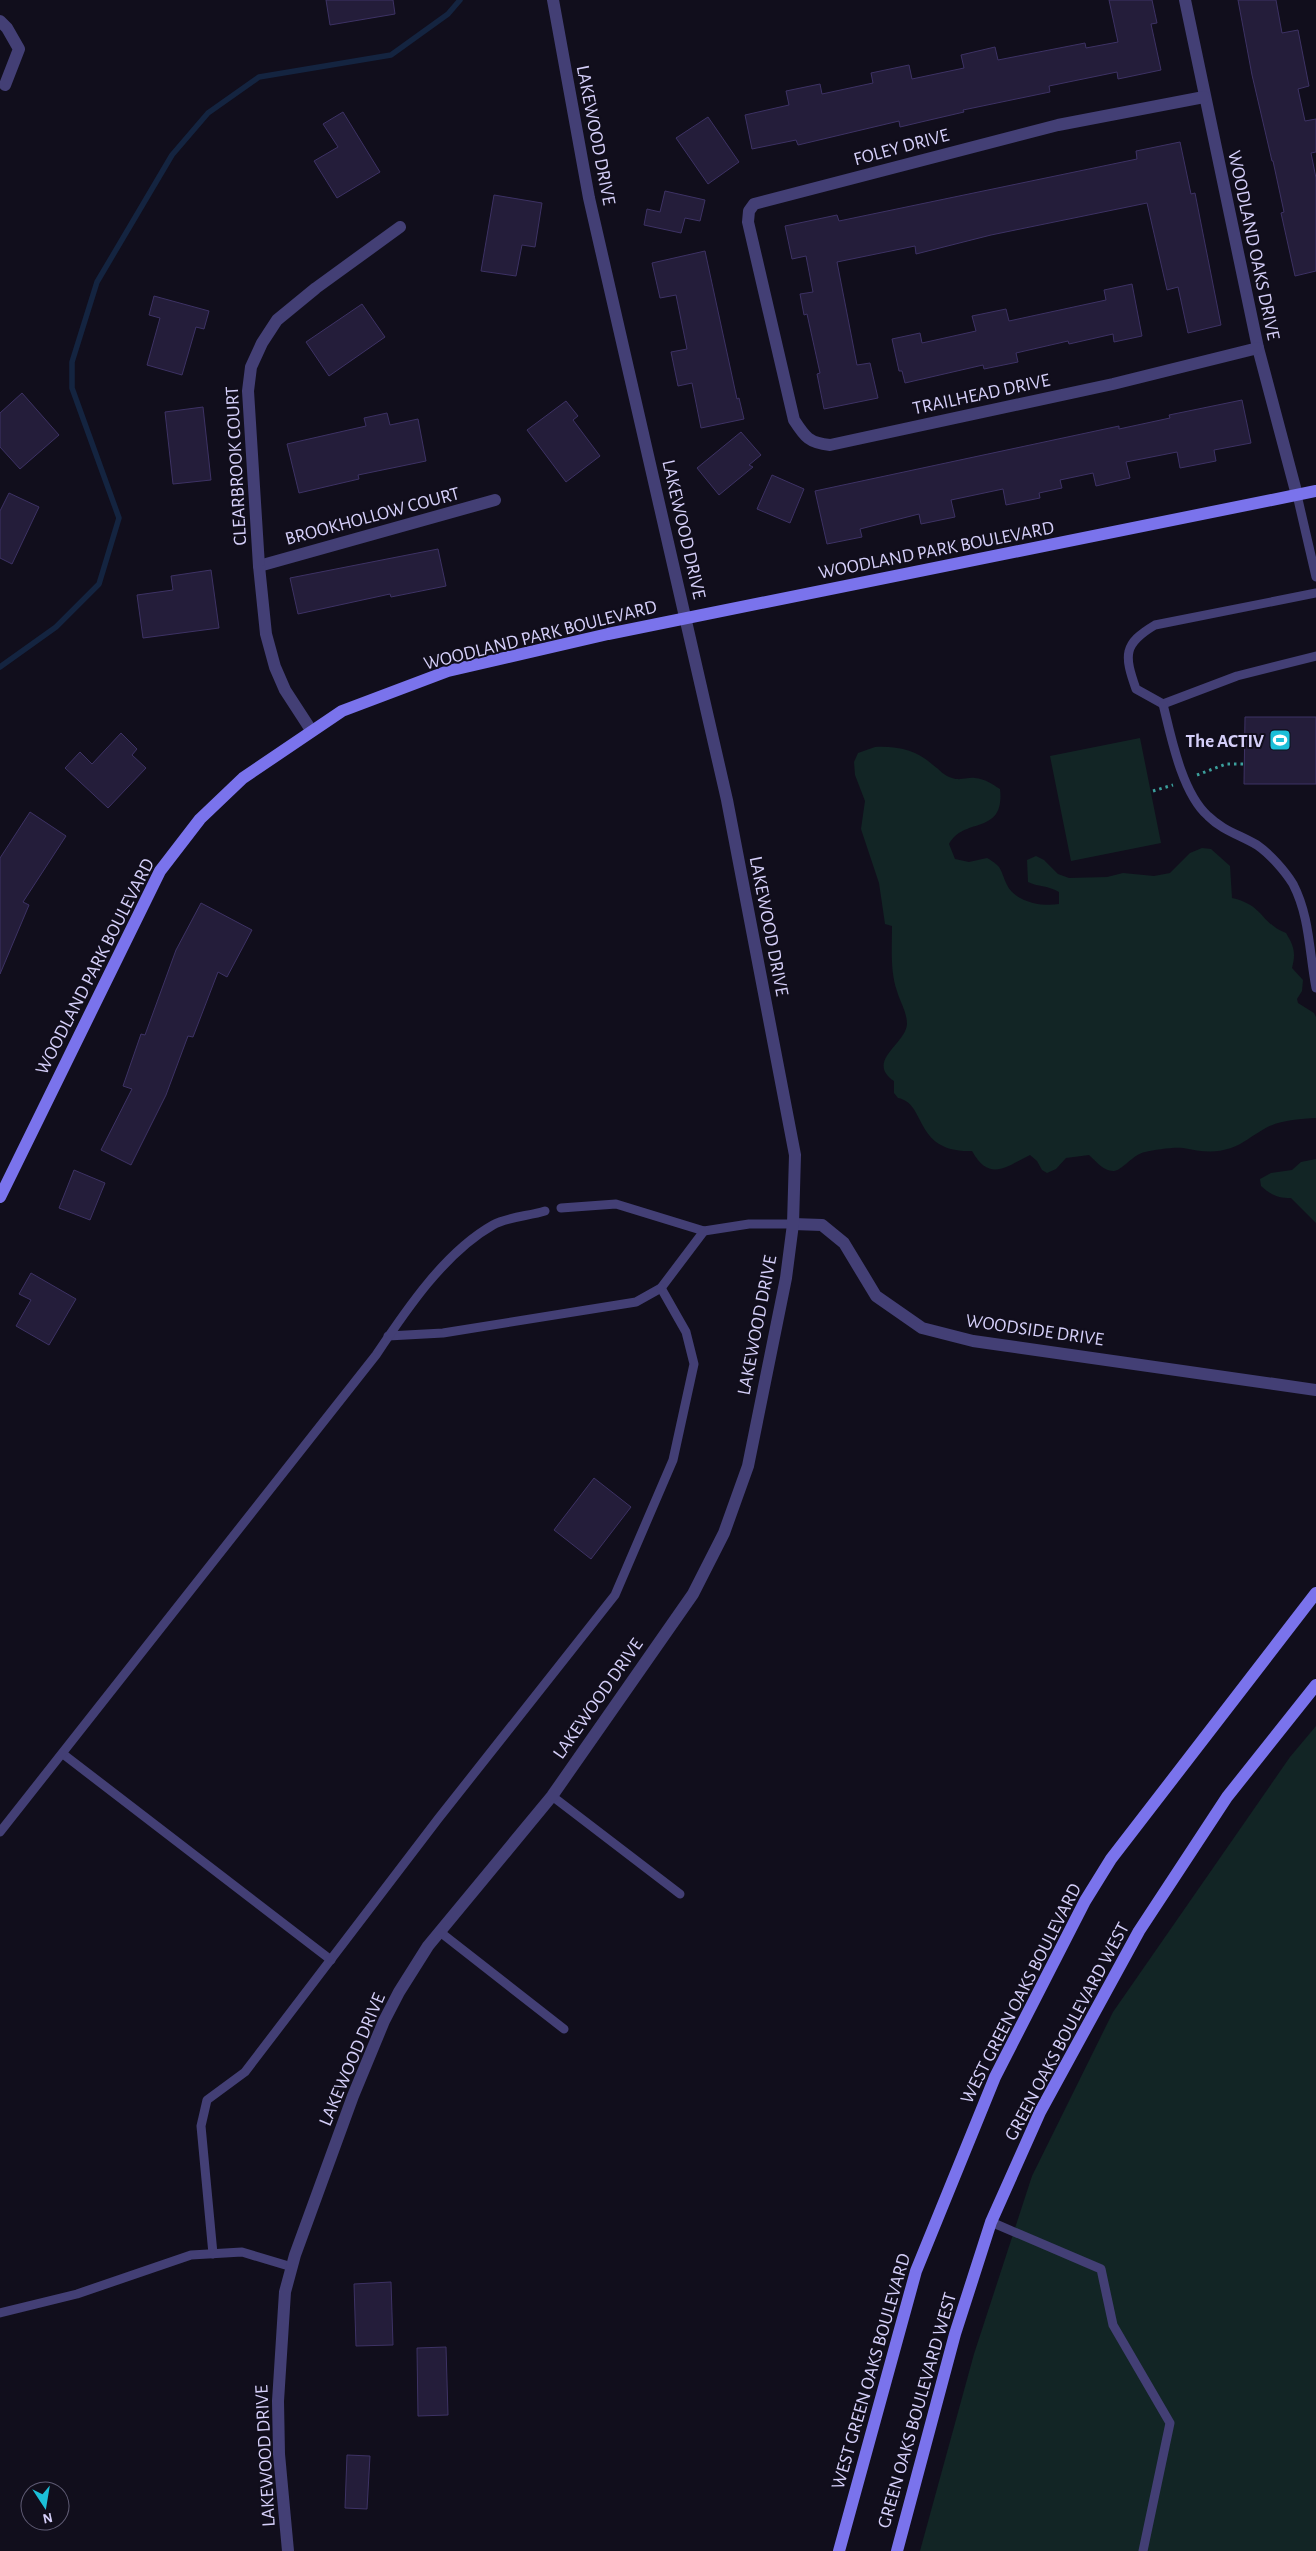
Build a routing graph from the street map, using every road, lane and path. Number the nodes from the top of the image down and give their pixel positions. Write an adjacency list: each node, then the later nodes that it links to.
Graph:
1 (553, 0): 15 (street, LAKEWOOD DRIVE)
2 (1186, 0): 5 (street, WOODLAND OAKS DRIVE)
3 (0, 21): 4 (street)
4 (5, 85)
5 (1204, 97): 7 (street, FOLEY DRIVE); 8 (street, WOODLAND OAKS DRIVE)
6 (400, 227): 12 (street, CLEARBROOK COURT)
7 (777, 347): 8 (street, TRAILHEAD DRIVE)
8 (1258, 348): 10 (street, WOODLAND OAKS DRIVE)
9 (1316, 491): 10 (main road, WOODLAND PARK BOULEVARD)
10 (1297, 495): 13 (lane); 15 (main road, WOODLAND PARK BOULEVARD)
11 (495, 500): 12 (street, BROOKHOLLOW COURT)
12 (259, 566): 18 (street, CLEARBROOK COURT)
13 (1316, 577)
14 (1316, 593): 17 (lane)
15 (686, 618): 18 (main road, WOODLAND PARK BOULEVARD); 23 (street, LAKEWOOD DRIVE)
16 (1316, 656): 17 (lane)
17 (1163, 704): 19 (lane)
18 (311, 730): 20 (main road, WOODLAND PARK BOULEVARD)
19 (1316, 988)
20 (0, 1197)
21 (561, 1208): 24 (lane)
22 (544, 1212): 26 (lane)
23 (793, 1224): 24 (lane); 27 (street, WOODSIDE DRIVE); 31 (street, LAKEWOOD DRIVE)
24 (704, 1231): 25 (lane)
25 (661, 1288): 26 (lane); 35 (lane)
26 (388, 1336): 30 (lane)
27 (1316, 1390)
28 (1316, 1592): 42 (main road, WEST GREEN OAKS BOULEVARD)
29 (1316, 1685): 37 (main road, GREEN OAKS BOULEVARD WEST)
30 (63, 1754): 32 (lane); 35 (lane)
31 (552, 1796): 33 (lane); 34 (street, LAKEWOOD DRIVE)
32 (0, 1832)
33 (680, 1894)
34 (440, 1932): 36 (lane); 39 (street, LAKEWOOD DRIVE)
35 (331, 1960): 38 (lane)
36 (564, 2029)
37 (991, 2222): 43 (main road, GREEN OAKS BOULEVARD WEST); 44 (lane)
38 (213, 2254): 39 (lane); 40 (lane)
39 (292, 2267): 41 (street, LAKEWOOD DRIVE)
40 (0, 2313)
41 (288, 2551)
42 (839, 2551)
43 (897, 2551)
44 (1143, 2551)

